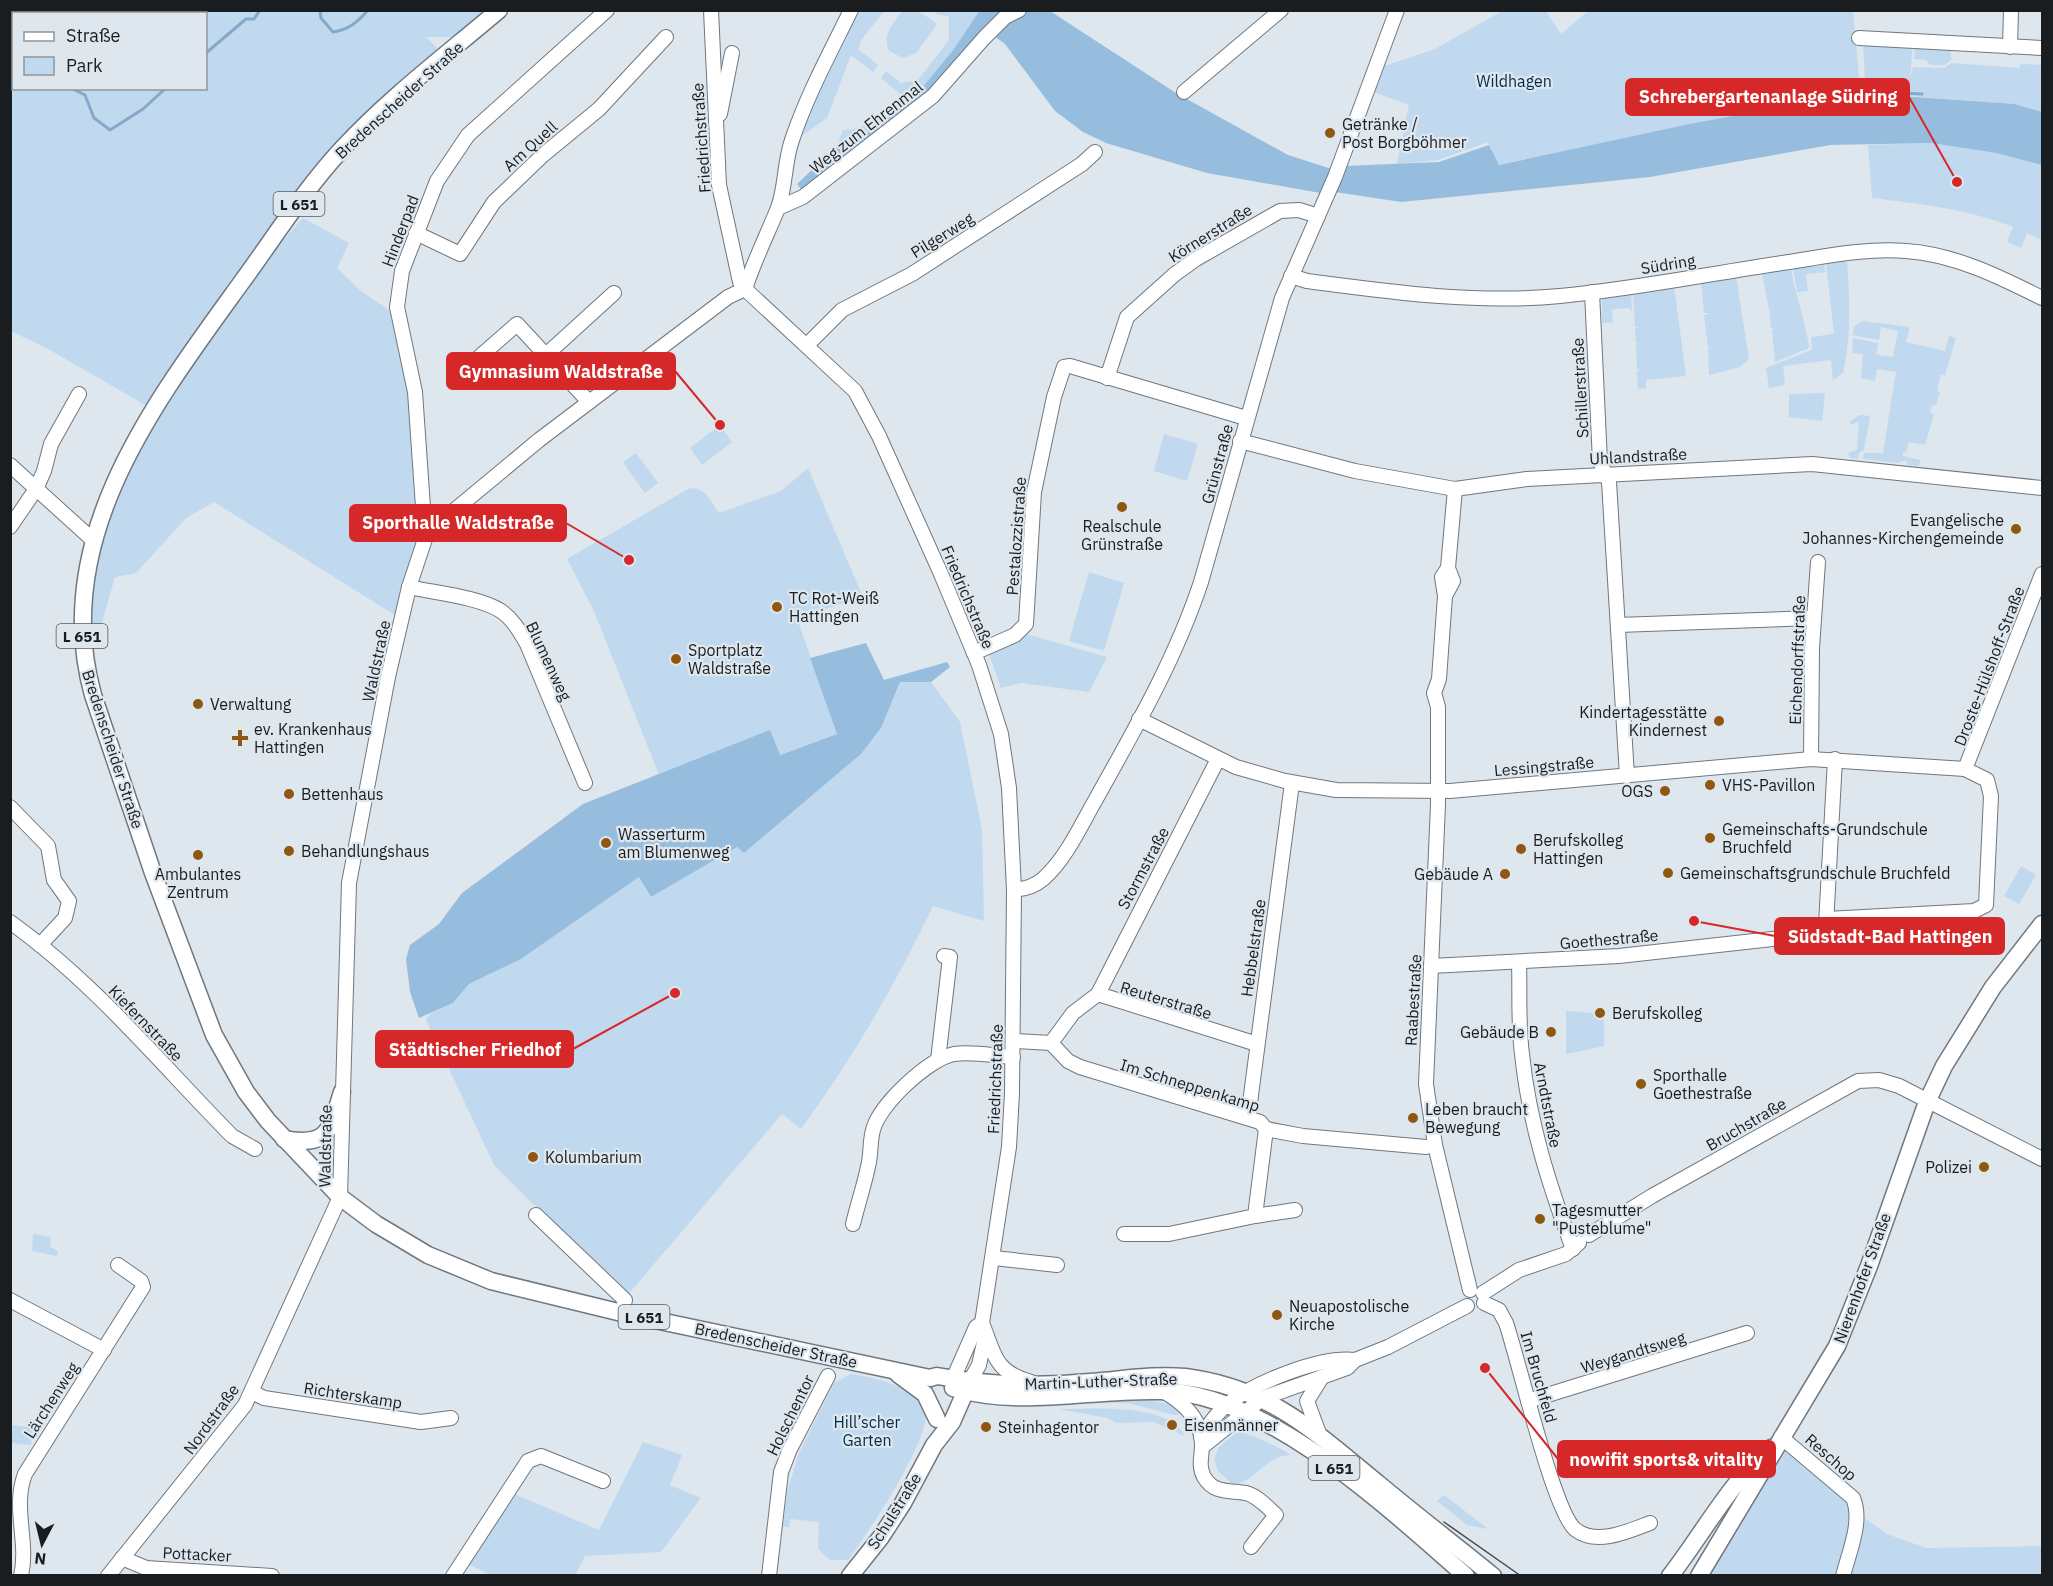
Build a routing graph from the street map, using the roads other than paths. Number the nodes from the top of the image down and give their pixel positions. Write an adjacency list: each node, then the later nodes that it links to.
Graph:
1 (499, 10): 40 (main road, Bredenscheider Straße / L 651)
2 (607, 10): 19 (street, Hinderpad)
3 (711, 10): 15 (street, Friedrichstraße)
4 (851, 10): 17 (street)
5 (1019, 10): 17 (street, Weg zum Ehrenmal)
6 (1281, 10): 14 (street)
7 (1397, 10): 18 (street, Grünstraße)
8 (2011, 10): 11 (street)
9 (666, 37): 19 (street, Am Quell)
10 (1858, 38): 11 (street)
11 (2010, 47): 12 (street)
12 (2043, 48)
13 (732, 53): 15 (street)
14 (1184, 93)
15 (715, 134): 21 (street, Friedrichstraße)
16 (1095, 152): 25 (street, Pilgerweg)
17 (777, 208): 21 (street)
18 (1318, 216): 20 (street, Grünstraße); 28 (street, Körnerstraße)
19 (416, 233): 39 (street, Hinderpad)
20 (1291, 276): 23 (street, Südring); 31 (street, Grünstraße)
21 (744, 289): 25 (street, Friedrichstraße); 30 (street)
22 (614, 292): 26 (street)
23 (1592, 292): 24 (street, Südring); 34 (street, Schillerstraße)
24 (2043, 298)
25 (807, 345): 46 (street, Friedrichstraße)
26 (547, 354): 27 (street); 30 (street)
27 (477, 359)
28 (1107, 378): 31 (street); 46 (street, Pestalozzistraße)
29 (79, 394): 36 (street)
30 (589, 402): 39 (street)
31 (1246, 418): 32 (street, Grünstraße)
32 (1240, 441): 37 (street, Uhlandstraße); 47 (street, Grünstraße)
33 (10, 465): 36 (street)
34 (1605, 474): 35 (street, Uhlandstraße); 37 (street, Uhlandstraße); 45 (street, Schillerstraße)
35 (2043, 488)
36 (36, 489): 38 (street); 40 (street)
37 (1455, 489): 55 (street, Raabestraße)
38 (10, 527)
39 (427, 533): 43 (street, Waldstraße)
40 (94, 541): 75 (main road, Bredenscheider Straße / L 651)
41 (1818, 562): 44 (street, Eichendorffstraße)
42 (2043, 574): 51 (street, Droste-Hülshoff-Straße)
43 (409, 587): 53 (street, Blumenweg); 71 (street, Waldstraße)
44 (1813, 618): 45 (street); 49 (street, Eichendorffstraße)
45 (1618, 625): 52 (street, Schillerstraße)
46 (974, 652): 57 (street, Friedrichstraße)
47 (1139, 719): 48 (street, Lessingstraße); 57 (street, Grünstraße)
48 (1218, 759): 54 (street, Lessingstraße); 65 (street, Stormstraße)
49 (1811, 759): 50 (street, Lessingstraße); 52 (street, Lessingstraße)
50 (1835, 759): 51 (street, Lessingstraße); 58 (street)
51 (1965, 769): 58 (street)
52 (1627, 776): 55 (street, Lessingstraße)
53 (585, 783)
54 (1292, 783): 55 (street, Lessingstraße); 68 (street, Hebbelstraße)
55 (1436, 791): 64 (street, Raabestraße)
56 (10, 807): 61 (street)
57 (1014, 890): 66 (street, Friedrichstraße)
58 (1827, 919): 63 (street, Goethestraße)
59 (2043, 924): 72 (main road, Nierenhofer Straße)
60 (13, 929): 61 (street, Kiefernstraße)
61 (40, 945): 77 (street, Kiefernstraße)
62 (944, 956): 70 (street)
63 (1519, 963): 64 (street, Goethestraße); 85 (street, Arndtstraße)
64 (1431, 966): 76 (street, Raabestraße)
65 (1098, 994): 67 (street, Reuterstraße); 68 (street, Reuterstraße)
66 (1014, 1041): 67 (street); 69 (street, Friedrichstraße)
67 (1051, 1043): 73 (street, Im Schneppenkamp)
68 (1257, 1044): 73 (street, Hebbelstraße)
69 (1013, 1057): 70 (street); 86 (street, Friedrichstraße)
70 (938, 1060): 83 (street)
71 (342, 1092): 75 (main road); 79 (street, Waldstraße)
72 (1927, 1101): 78 (street); 85 (street, Bruchstraße); 110 (main road, Nierenhofer Straße)
73 (1248, 1118): 74 (street, Im Schneppenkamp)
74 (1266, 1129): 76 (street, Im Schneppenkamp); 82 (street)
75 (284, 1139): 79 (main road, Bredenscheider Straße / L 651)
76 (1435, 1145): 89 (street, Raabestraße)
77 (255, 1149)
78 (2043, 1159)
79 (340, 1197): 91 (main road, Bredenscheider Straße / L 651); 102 (street, Nordstraße)
80 (1295, 1210): 82 (street)
81 (536, 1215): 91 (street)
82 (1256, 1216): 84 (street)
83 (853, 1224)
84 (1124, 1234)
85 (1581, 1241): 89 (street, Bruchstraße)
86 (994, 1258): 88 (street); 92 (street, Friedrichstraße)
87 (118, 1265): 94 (street, Lärchenweg)
88 (1057, 1265)
89 (1479, 1295): 95 (street); 104 (street, Im Bruchfeld)
90 (10, 1300): 94 (street)
91 (622, 1313): 96 (main road, Bredenscheider Straße / L 651)
92 (984, 1328): 99 (street, Friedrichstraße); 100 (street)
93 (1747, 1333): 104 (street, Weygandtsweg)
94 (104, 1350): 117 (street, Lärchenweg)
95 (1355, 1360): 98 (street); 103 (street)
96 (890, 1369): 99 (main road, Bredenscheider Straße / L 651); 108 (main road)
97 (828, 1376): 121 (street, Holschentor)
98 (1322, 1377): 103 (street); 109 (street)
99 (960, 1385): 100 (main road, Martin-Luther-Straße / L 651); 101 (main road, Martin-Luther-Straße / L 651); 108 (main road, Schulstraße); 112 (main road, Schulstraße)
100 (1044, 1385): 103 (main road, Martin-Luther-Straße / L 651)
101 (1162, 1391): 105 (main road, Martin-Luther-Straße / L 651); 111 (street)
102 (252, 1392): 107 (street, Richterskamp); 116 (street, Nordstraße)
103 (1256, 1395): 105 (street); 106 (street); 109 (main road, Martin-Luther-Straße / L 651)
104 (1528, 1401): 114 (street, Im Bruchfeld)
105 (1228, 1404): 106 (main road, Martin-Luther-Straße / L 651); 111 (street)
106 (1244, 1412): 111 (street); 123 (main road, Martin-Luther-Straße / L 651)
107 (450, 1418)
108 (937, 1419): 112 (main road, Schulstraße)
109 (1320, 1436): 124 (main road, Martin-Luther-Straße / L 651)
110 (1779, 1441): 125 (main road, Nierenhofer Straße); 126 (main road, Nierenhofer Straße); 127 (street, Reschop)
111 (1202, 1442): 115 (street)
112 (934, 1444): 122 (main road, Schulstraße)
113 (603, 1481): 120 (street)
114 (1650, 1523)
115 (1251, 1547)
116 (122, 1558): 118 (street, Nordstraße); 119 (street, Pottacker)
117 (21, 1575)
118 (108, 1575)
119 (272, 1575)
120 (453, 1575)
121 (769, 1575)
122 (850, 1575)
123 (1466, 1575)
124 (1493, 1575)
125 (1670, 1575)
126 (1699, 1575)
127 (1843, 1575)

